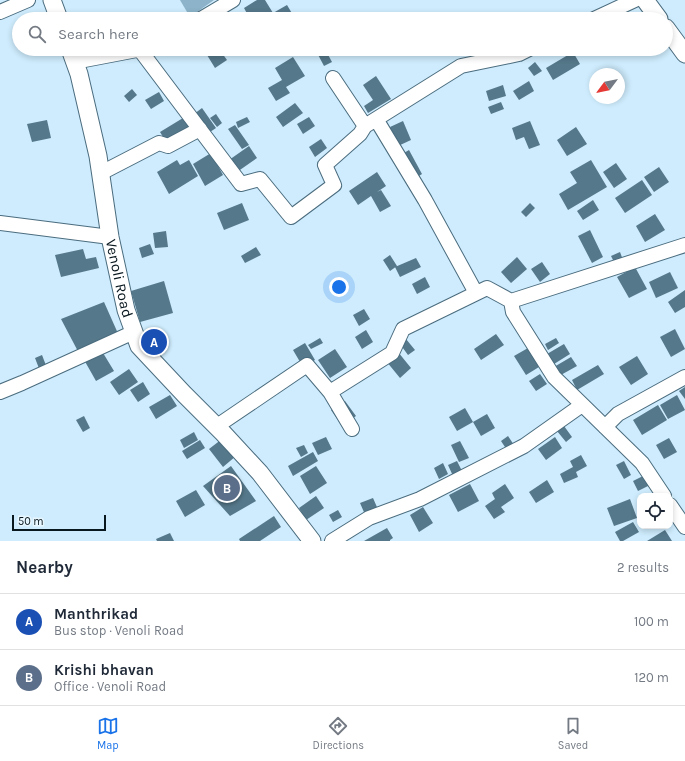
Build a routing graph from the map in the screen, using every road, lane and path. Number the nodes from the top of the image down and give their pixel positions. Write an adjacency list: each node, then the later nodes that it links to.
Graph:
1 (28, 0): 6 (street)
2 (52, 0): 7 (street)
3 (233, 0): 8 (street)
4 (634, 0): 9 (street)
5 (645, 0): 10 (street)
6 (0, 12)
7 (56, 12)
8 (213, 12)
9 (609, 12)
10 (654, 12)
11 (673, 38): 12 (street)
12 (685, 54)
13 (72, 56): 19 (street, Venoli Road)
14 (146, 56): 18 (street)
15 (509, 56): 17 (street)
16 (333, 78): 17 (street)
17 (370, 122): 18 (street); 23 (street)
18 (200, 130): 19 (street)
19 (101, 173): 21 (street, Venoli Road)
20 (0, 223): 21 (street)
21 (110, 237): 25 (street, Venoli Road)
22 (685, 245): 24 (street)
23 (476, 293): 24 (street); 28 (street)
24 (511, 301): 29 (street)
25 (134, 332): 27 (street); 30 (street, Venoli Road)
26 (685, 377): 31 (street)
27 (0, 392)
28 (330, 392): 30 (street); 32 (street)
29 (582, 405): 31 (street); 37 (street)
30 (217, 426): 36 (street, Venoli Road)
31 (605, 427): 33 (street)
32 (352, 429)
33 (662, 493)
34 (673, 509): 35 (street)
35 (685, 527)
36 (312, 541)
37 (332, 541)

